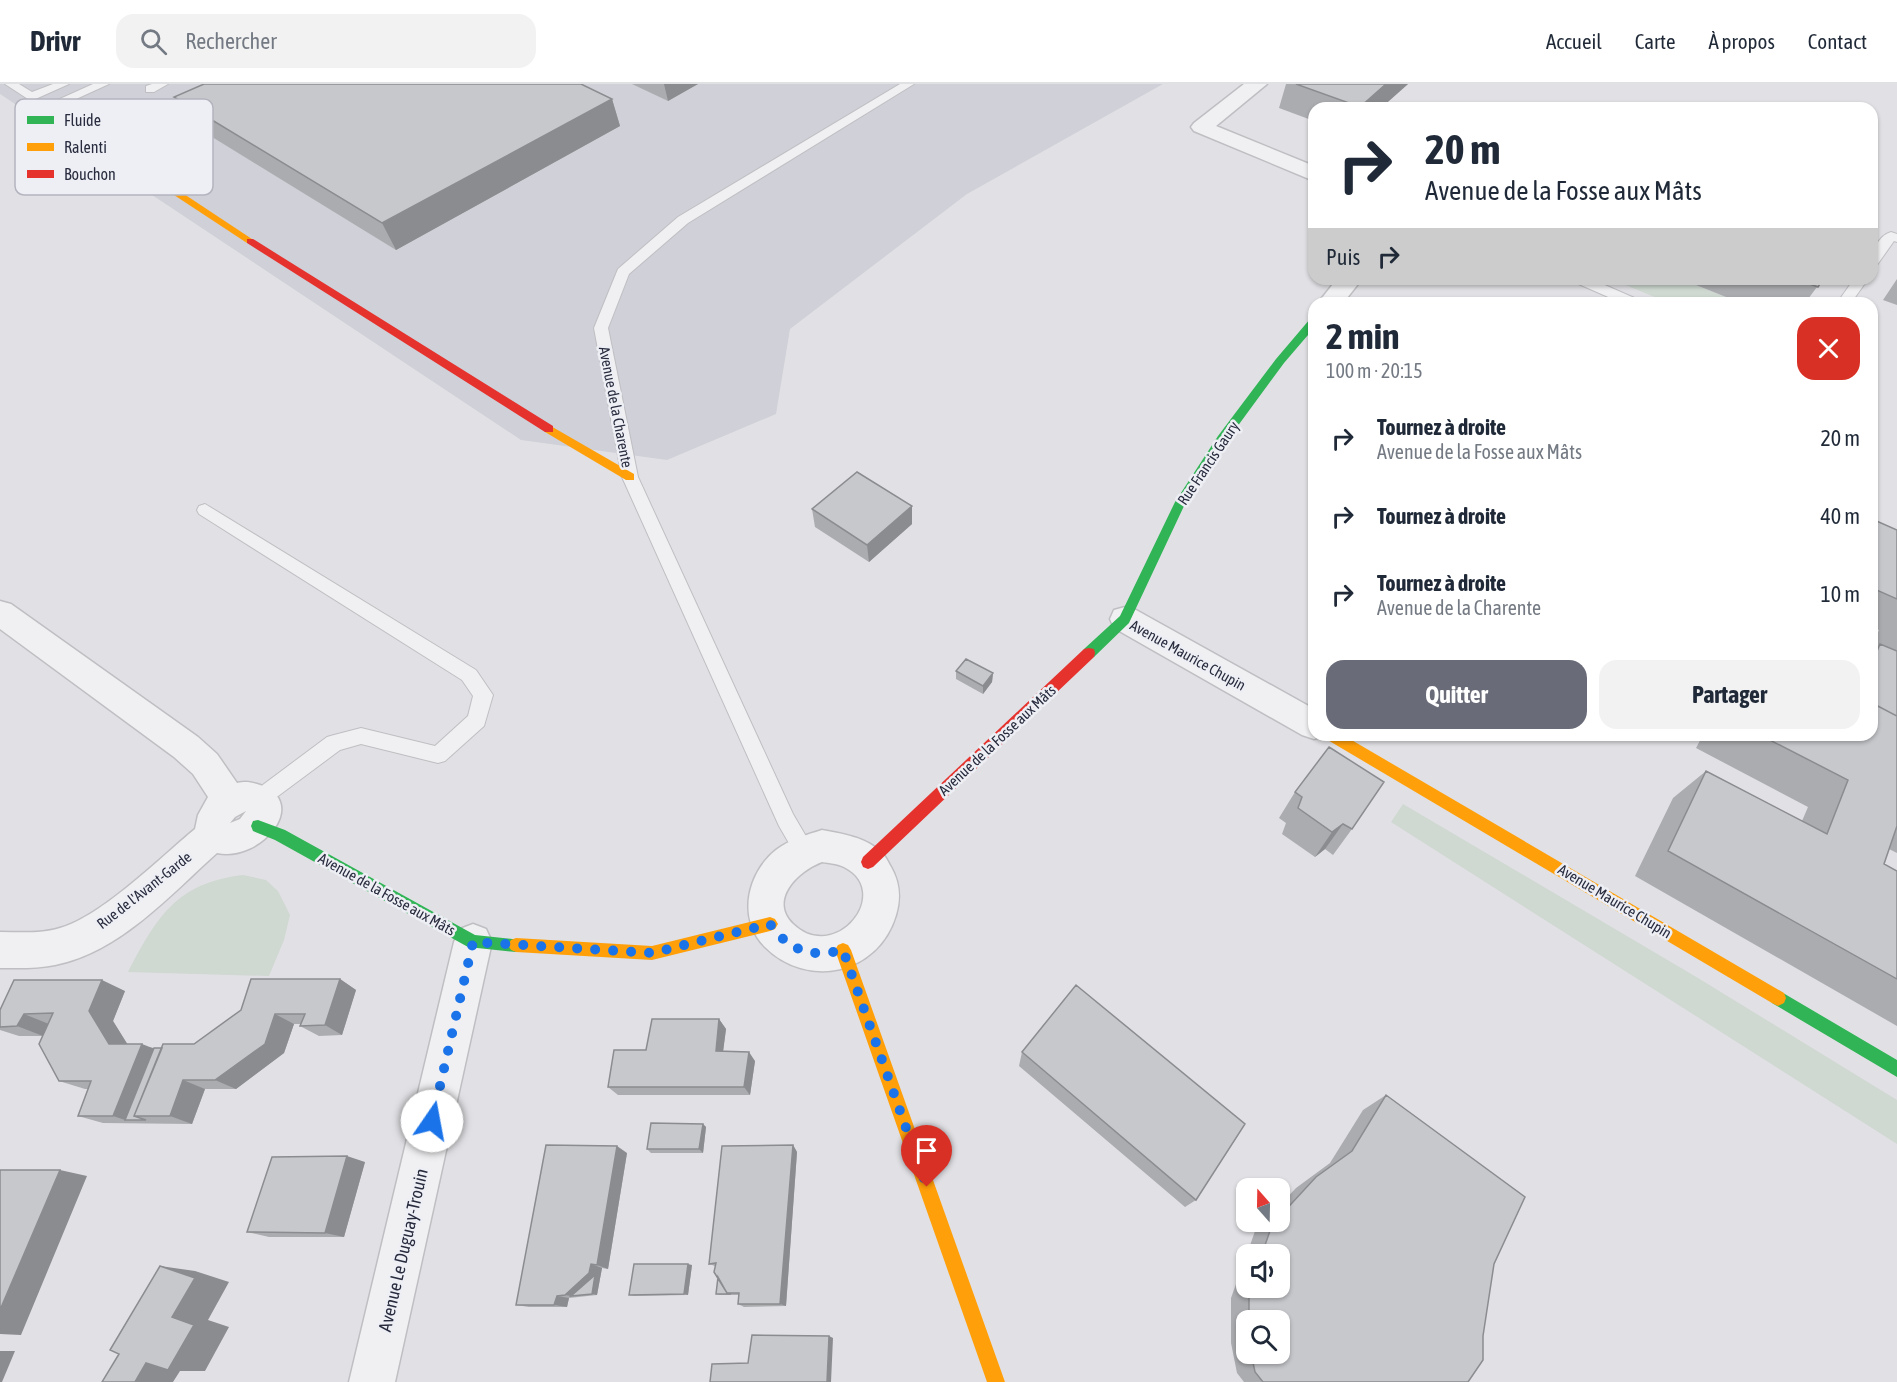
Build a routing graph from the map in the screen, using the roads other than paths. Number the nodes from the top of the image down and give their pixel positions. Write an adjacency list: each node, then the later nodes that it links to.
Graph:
1 (11, 84): 6 (lane)
2 (63, 84): 6 (lane)
3 (103, 84): 8 (lane)
4 (908, 84): 18 (lane, Avenue de la Charente)
5 (1257, 84): 9 (street)
6 (31, 97): 7 (lane)
7 (34, 99)
8 (67, 99)
9 (1308, 172)
10 (180, 195): 18 (street)
11 (1897, 238): 12 (lane)
12 (1878, 254)
13 (1345, 285): 15 (street)
14 (1593, 285): 16 (lane)
15 (1335, 297)
16 (1620, 297)
17 (1308, 328): 21 (street, Rue Francis Gaury)
18 (630, 477): 25 (lane, Avenue de la Charente)
19 (205, 510): 24 (lane)
20 (0, 613): 24 (street)
21 (1125, 619): 22 (street, Avenue Maurice Chupin); 26 (street, Avenue de la Fosse aux Mâts)
22 (1308, 722)
23 (1342, 741): 31 (street, Avenue Maurice Chupin)
24 (249, 809): 28 (street, Avenue de la Fosse aux Mâts); 29 (street, Rue de l'Avant-Garde)
25 (804, 850): 26 (street); 27 (street)
26 (868, 862): 30 (street)
27 (770, 924): 28 (street, Avenue de la Fosse aux Mâts); 30 (street)
28 (473, 942): 32 (street, Avenue Le Duguay-Trouin)
29 (0, 950)
30 (843, 950): 33 (street)
31 (1897, 1069)
32 (372, 1382)
33 (996, 1382)

